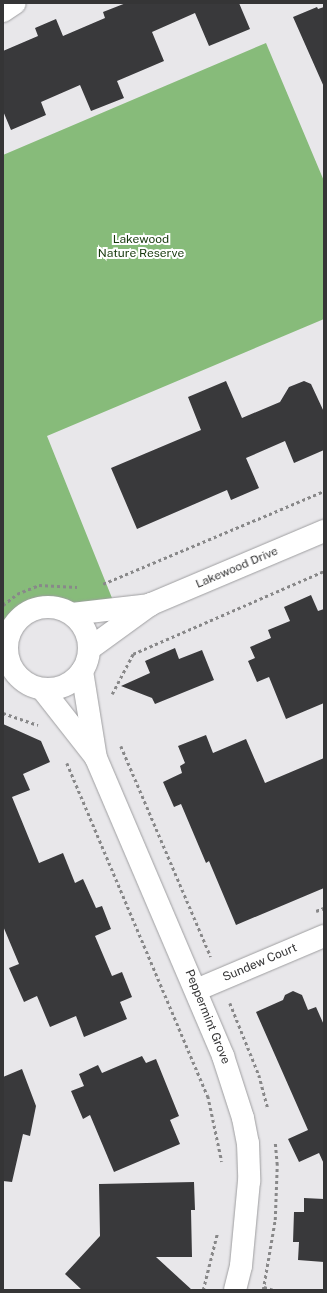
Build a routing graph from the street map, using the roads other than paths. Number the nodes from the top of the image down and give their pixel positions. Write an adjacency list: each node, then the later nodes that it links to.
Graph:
1 (15, 3): 2 (street)
2 (3, 12)
3 (324, 531): 4 (street, Lakewood Drive)
4 (151, 604): 5 (street, Lakewood Drive); 7 (street, Lakewood Drive)
5 (72, 614): 6 (street); 7 (street)
6 (5, 643): 9 (street)
7 (89, 649): 8 (street)
8 (82, 671): 10 (street); 11 (street, Peppermint Grove)
9 (12, 682): 10 (street)
10 (43, 690): 11 (street, Peppermint Grove)
11 (96, 758): 13 (street, Peppermint Grove)
12 (324, 936): 13 (street, Sundew Court)
13 (196, 990): 14 (street, Peppermint Grove)
14 (235, 1290)

